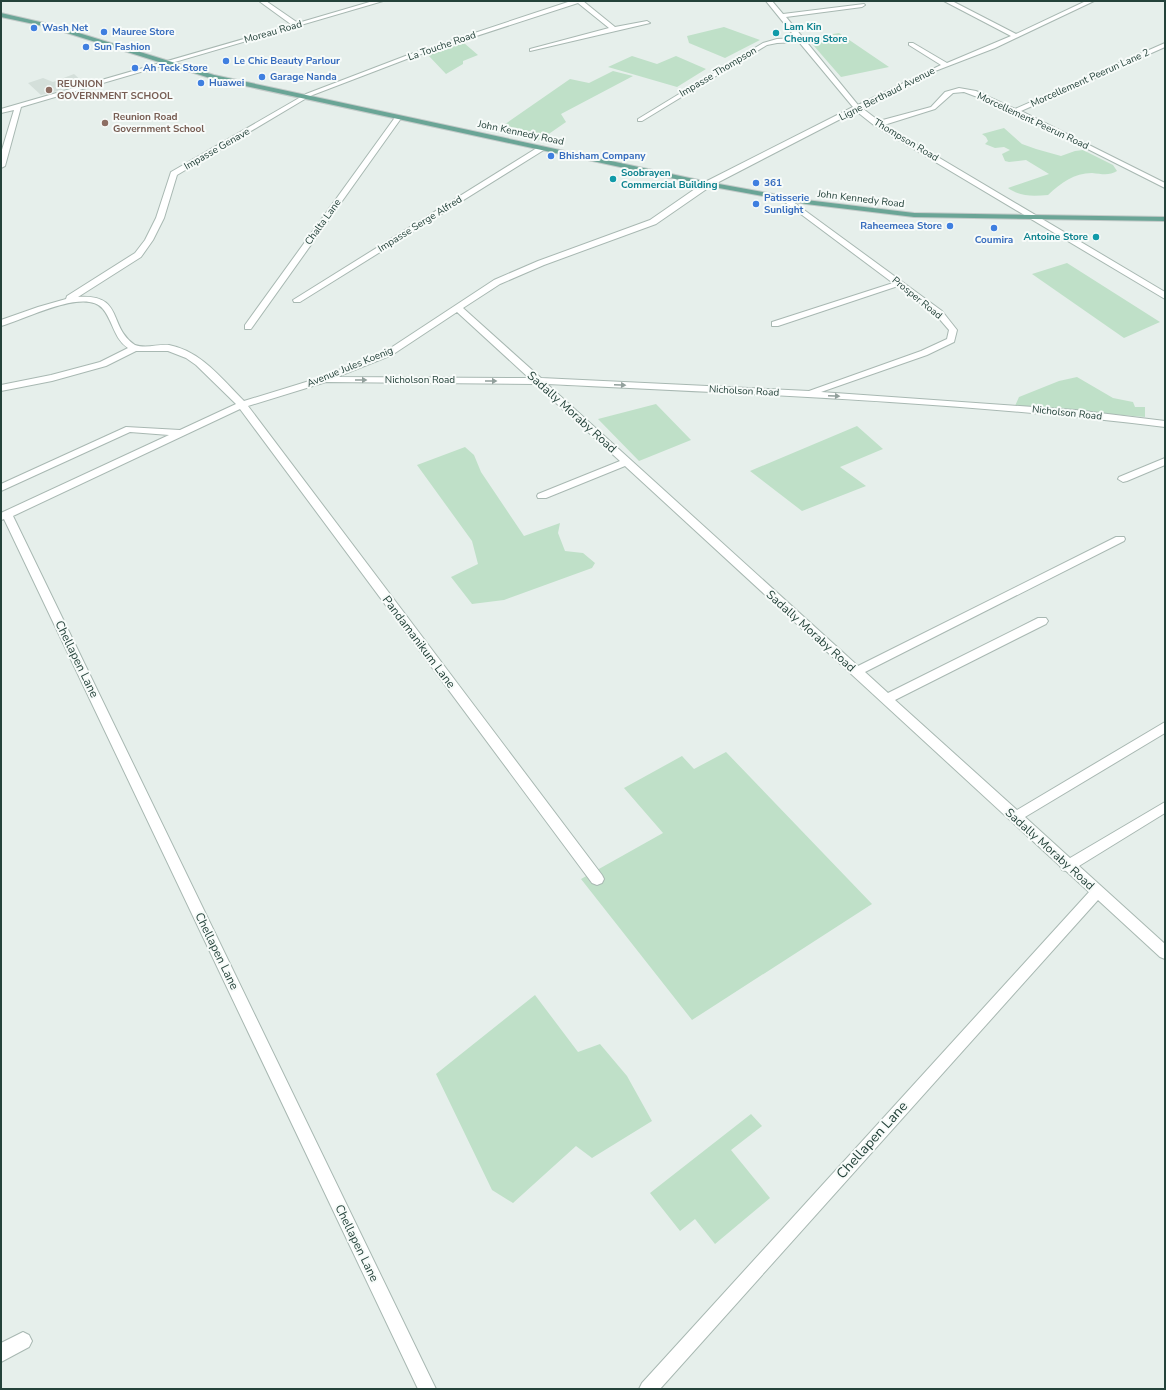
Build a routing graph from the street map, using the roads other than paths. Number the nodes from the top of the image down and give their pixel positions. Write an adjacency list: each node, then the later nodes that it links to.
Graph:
1 (262, 1): 11 (street)
2 (578, 1): 12 (street); 20 (street, La Touche Road)
3 (769, 1): 9 (street, Thompson Road)
4 (947, 1): 13 (street)
5 (375, 2): 11 (street, Moreau Road)
6 (1087, 2): 13 (street, Ligne Berthaud Avenue)
7 (862, 5): 9 (street)
8 (2, 16): 18 (main road, John Kennedy Road)
9 (781, 16): 14 (street, Thompson Road)
10 (647, 23): 12 (street)
11 (297, 25): 18 (street, Moreau Road)
12 (614, 29): 17 (street)
13 (1016, 36): 19 (street, Ligne Berthaud Avenue)
14 (801, 40): 22 (street, Thompson Road); 26 (street, Impasse Thompson)
15 (911, 44): 19 (street)
16 (1165, 45): 24 (street, Morcellement Peerun Lane 2)
17 (532, 50)
18 (166, 64): 20 (main road, John Kennedy Road); 21 (street, Moreau Road)
19 (946, 65): 22 (street, Ligne Berthaud Avenue)
20 (308, 95): 25 (main road, John Kennedy Road); 30 (street, Impasse Genave)
21 (18, 106): 23 (street, Moreau Road); 29 (street)
22 (858, 109): 27 (street, Thompson Road); 33 (street, Ligne Berthaud Avenue)
23 (1, 111)
24 (1015, 111): 27 (street, Morcellement Peerun Road); 32 (street, Morcellement Peerun Road)
25 (398, 117): 28 (main road, John Kennedy Road); 46 (street, Chalta Lane)
26 (640, 120)
27 (878, 124): 36 (street, Thompson Road)
28 (543, 148): 33 (main road, John Kennedy Road); 41 (street, Impasse Serge Alfred)
29 (1, 166)
30 (174, 174): 40 (street); 42 (street, Impasse Genave)
31 (1165, 176): 32 (street)
32 (1153, 180): 34 (street, Morcellement Peerun Road)
33 (708, 184): 35 (main road, John Kennedy Road); 43 (street, Avenue Jules Koenig)
34 (1165, 186)
35 (785, 198): 36 (main road, John Kennedy Road); 38 (street, Prosper Road)
36 (1033, 217): 37 (main road, John Kennedy Road); 39 (street, Thompson Road)
37 (1165, 219)
38 (900, 283): 45 (street); 51 (street, Prosper Road)
39 (1165, 296)
40 (80, 298): 42 (street); 47 (street)
41 (297, 300)
42 (64, 302): 44 (street)
43 (458, 308): 48 (street, Avenue Jules Koenig); 49 (street, Sadally Moraby Road)
44 (1, 323)
45 (775, 324)
46 (248, 327)
47 (135, 348): 50 (street); 52 (street, Pandamanikum Lane)
48 (322, 380): 49 (street, Nicholson Road, one-way to 49); 52 (street, Avenue Jules Koenig)
49 (538, 381): 51 (street, Nicholson Road, one-way to 51); 56 (street, Sadally Moraby Road)
50 (1, 388)
51 (807, 394): 53 (street, Nicholson Road, one-way to 53)
52 (242, 405): 54 (street, Avenue Jules Koenig); 69 (street, Pandamanikum Lane)
53 (1165, 424)
54 (181, 433): 58 (street); 60 (street, Avenue Jules Koenig)
55 (1165, 461): 57 (street)
56 (626, 462): 59 (street); 63 (street, Sadally Moraby Road)
57 (1123, 479)
58 (1, 488)
59 (542, 496)
60 (4, 515): 74 (street, Chellapen Lane)
61 (1120, 539): 63 (street)
62 (1042, 621): 64 (street)
63 (856, 672): 64 (street, Sadally Moraby Road)
64 (886, 700): 67 (street, Sadally Moraby Road)
65 (1165, 727): 67 (street)
66 (1165, 806): 68 (street)
67 (1015, 817): 68 (street, Sadally Moraby Road)
68 (1068, 866): 70 (street, Sadally Moraby Road)
69 (596, 879)
70 (1097, 892): 71 (street, Sadally Moraby Road); 75 (street, Chellapen Lane)
71 (1165, 953)
72 (23, 1341): 73 (street)
73 (1, 1353)
74 (427, 1389)
75 (648, 1389)

